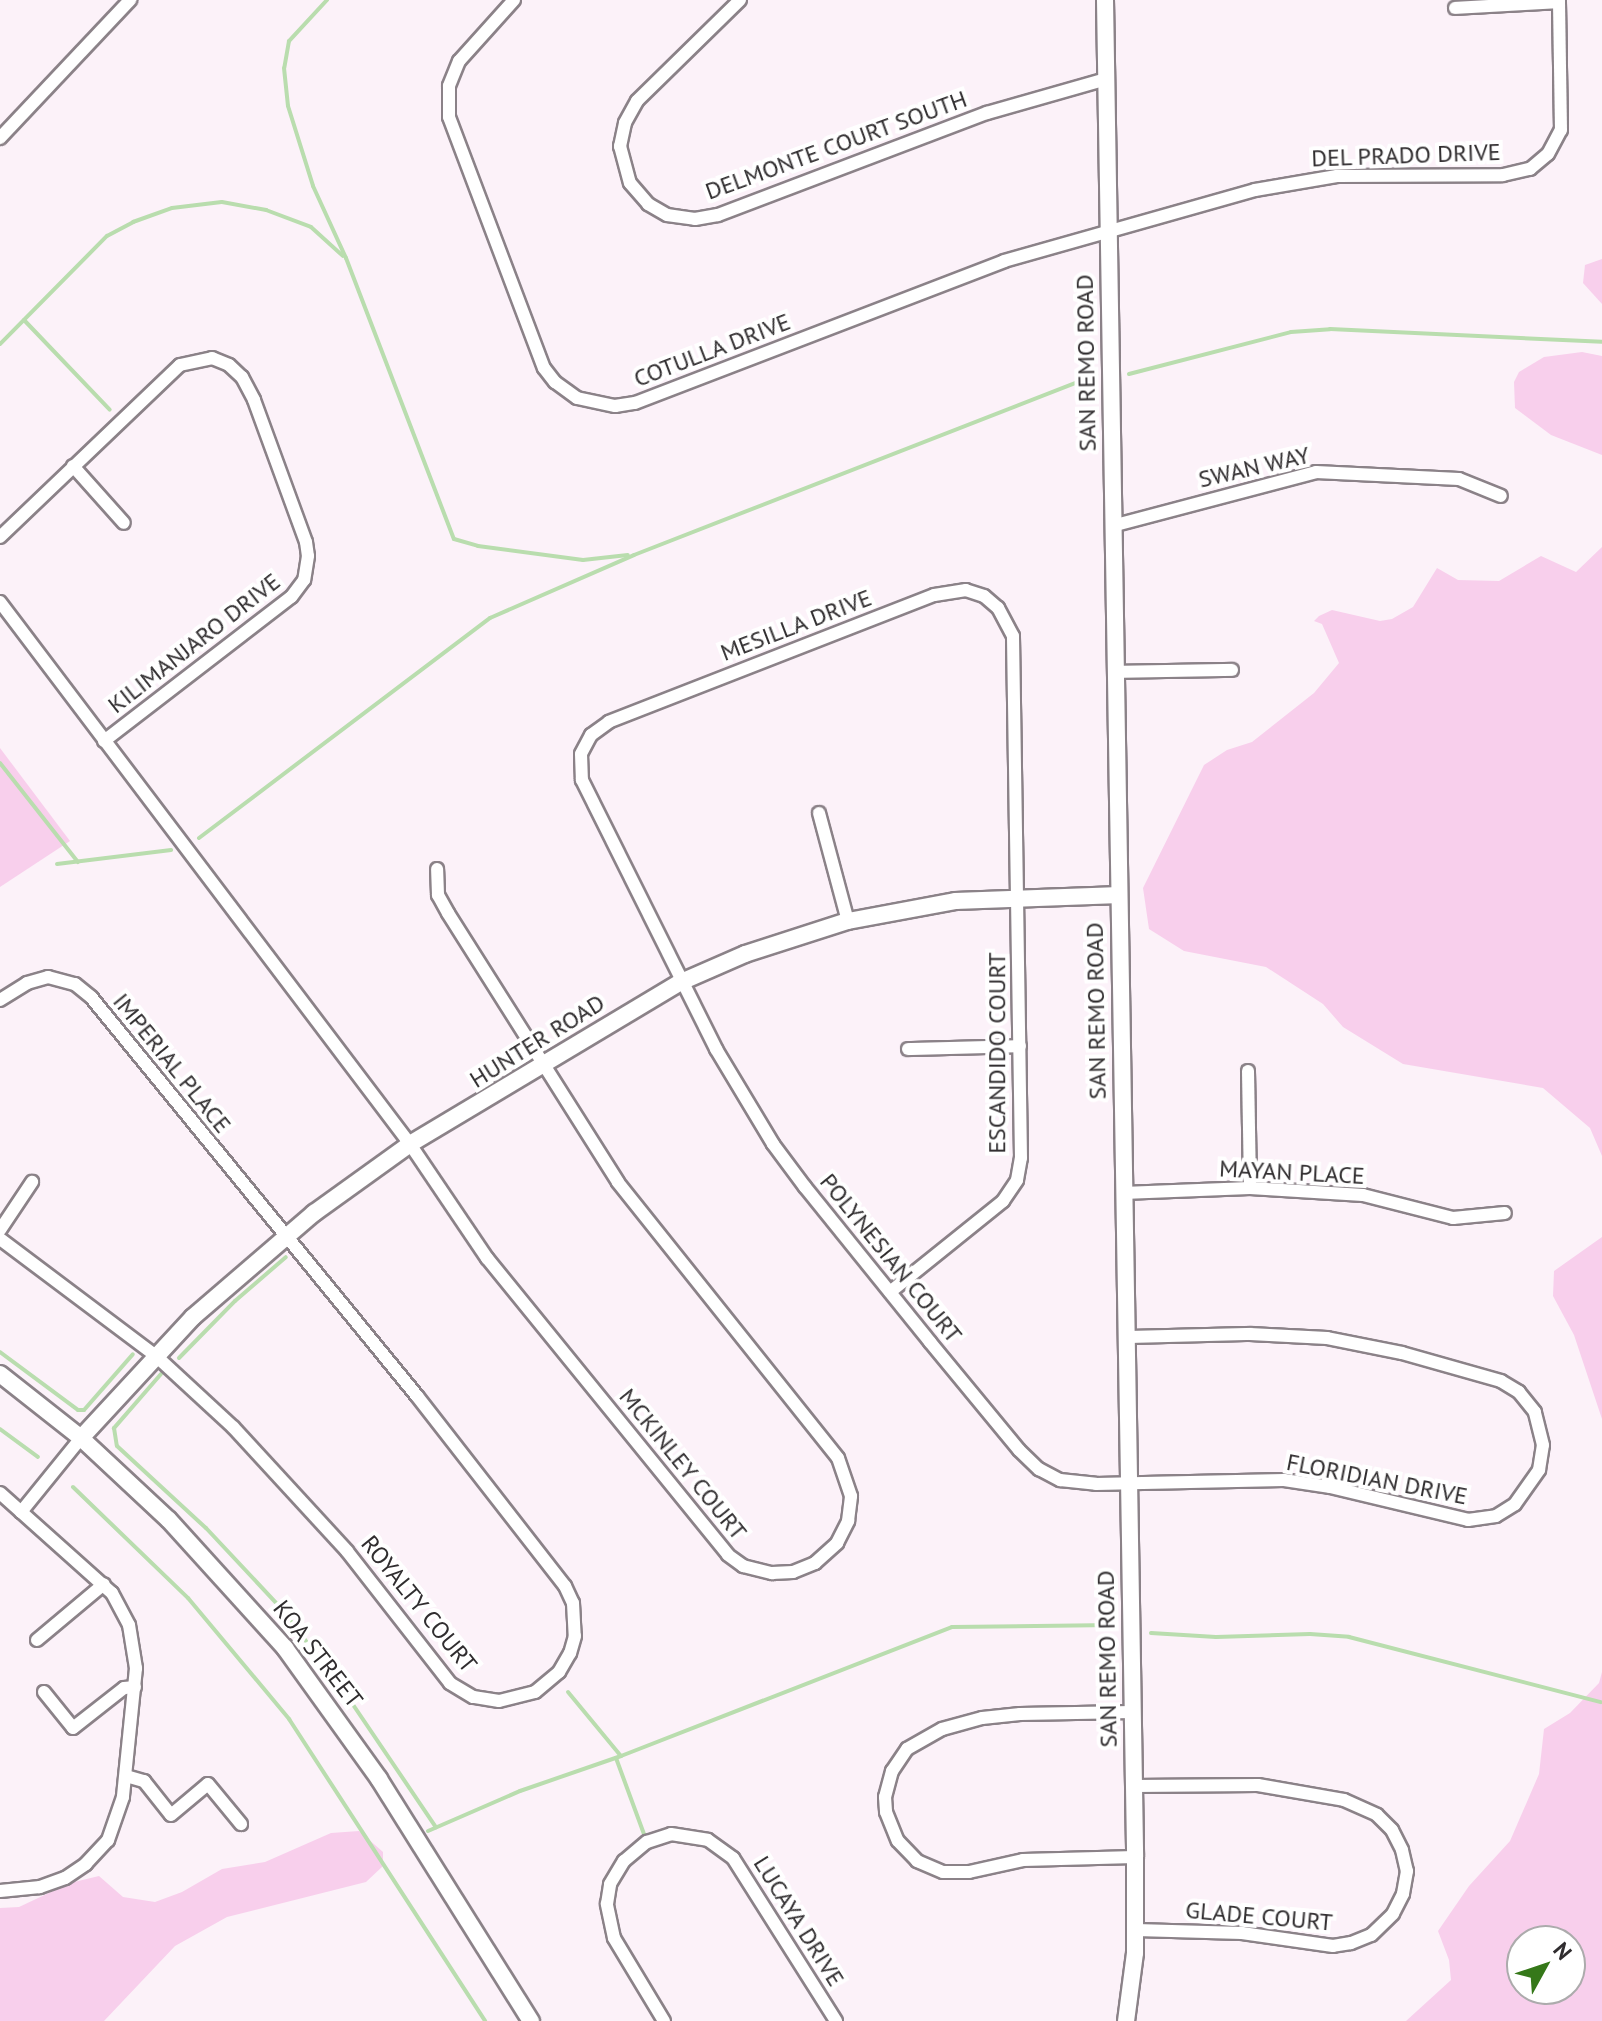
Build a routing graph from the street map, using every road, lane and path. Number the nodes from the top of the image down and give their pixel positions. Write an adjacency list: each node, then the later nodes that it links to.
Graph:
1 (130, 0): 8 (street)
2 (514, 0): 9 (street, COTULLA DRIVE)
3 (740, 0): 7 (street, DELMONTE COURT SOUTH)
4 (1105, 0): 7 (street, SAN REMO ROAD)
5 (1559, 1): 6 (street); 9 (street, DEL PRADO DRIVE)
6 (1455, 8)
7 (1106, 79): 9 (street, SAN REMO ROAD)
8 (0, 138)
9 (1108, 231): 13 (street, SAN REMO ROAD)
10 (73, 466): 12 (street); 14 (street, KILIMANJARO DRIVE); 18 (street, KILIMANJARO DRIVE)
11 (1501, 496): 13 (street, SWAN WAY)
12 (124, 523)
13 (1112, 526): 17 (street, SAN REMO ROAD)
14 (0, 537)
15 (0, 602): 18 (street, KILIMANJARO DRIVE)
16 (1232, 670): 17 (street)
17 (1115, 672): 21 (street, SAN REMO ROAD)
18 (104, 741): 30 (street, KILIMANJARO DRIVE)
19 (819, 813): 23 (street)
20 (437, 869): 28 (street, MCKINLEY COURT)
21 (1119, 895): 22 (street, HUNTER ROAD); 33 (street, SAN REMO ROAD)
22 (1018, 898): 23 (street, HUNTER ROAD); 24 (street, MESILLA DRIVE); 26 (street, ESCANDIDO COURT)
23 (848, 921): 24 (street, HUNTER ROAD)
24 (681, 982): 28 (street, HUNTER ROAD); 38 (street, POLYNESIAN COURT)
25 (0, 1000): 36 (street, IMPERIAL PLACE)
26 (1020, 1046): 27 (street); 38 (street, ESCANDIDO COURT)
27 (908, 1049)
28 (543, 1065): 30 (street, HUNTER ROAD); 30 (street, MCKINLEY COURT)
29 (1248, 1071): 32 (street)
30 (410, 1144): 36 (street, HUNTER ROAD)
31 (32, 1182): 35 (street)
32 (1250, 1188): 33 (street, MAYAN PLACE); 34 (street, MAYAN PLACE)
33 (1123, 1193): 39 (street, SAN REMO ROAD)
34 (1505, 1213)
35 (0, 1230)
36 (284, 1237): 40 (street, HUNTER ROAD); 40 (street, ROYALTY COURT)
37 (0, 1239): 40 (street)
38 (890, 1292): 43 (street, POLYNESIAN COURT)
39 (1125, 1337): 43 (street, SAN REMO ROAD); 43 (street, FLORIDIAN DRIVE)
40 (156, 1356): 42 (street, HUNTER ROAD)
41 (0, 1374): 42 (street, KOA STREET)
42 (81, 1438): 45 (street); 57 (street, KOA STREET)
43 (1128, 1483): 50 (street, SAN REMO ROAD)
44 (0, 1493): 45 (street)
45 (21, 1512): 46 (street)
46 (104, 1584): 47 (street); 48 (street)
47 (37, 1640)
48 (135, 1687): 49 (street); 51 (street)
49 (44, 1692)
50 (1132, 1712): 52 (street, SAN REMO ROAD); 54 (street)
51 (126, 1776): 53 (street); 55 (street)
52 (1134, 1786): 54 (street, SAN REMO ROAD); 56 (street, GLADE COURT)
53 (241, 1824)
54 (1135, 1857): 56 (street, SAN REMO ROAD)
55 (0, 1891)
56 (1136, 1930): 60 (street, SAN REMO ROAD)
57 (531, 2021)
58 (664, 2021): 59 (street, LUCAYA DRIVE)
59 (836, 2021)
60 (1126, 2021)

